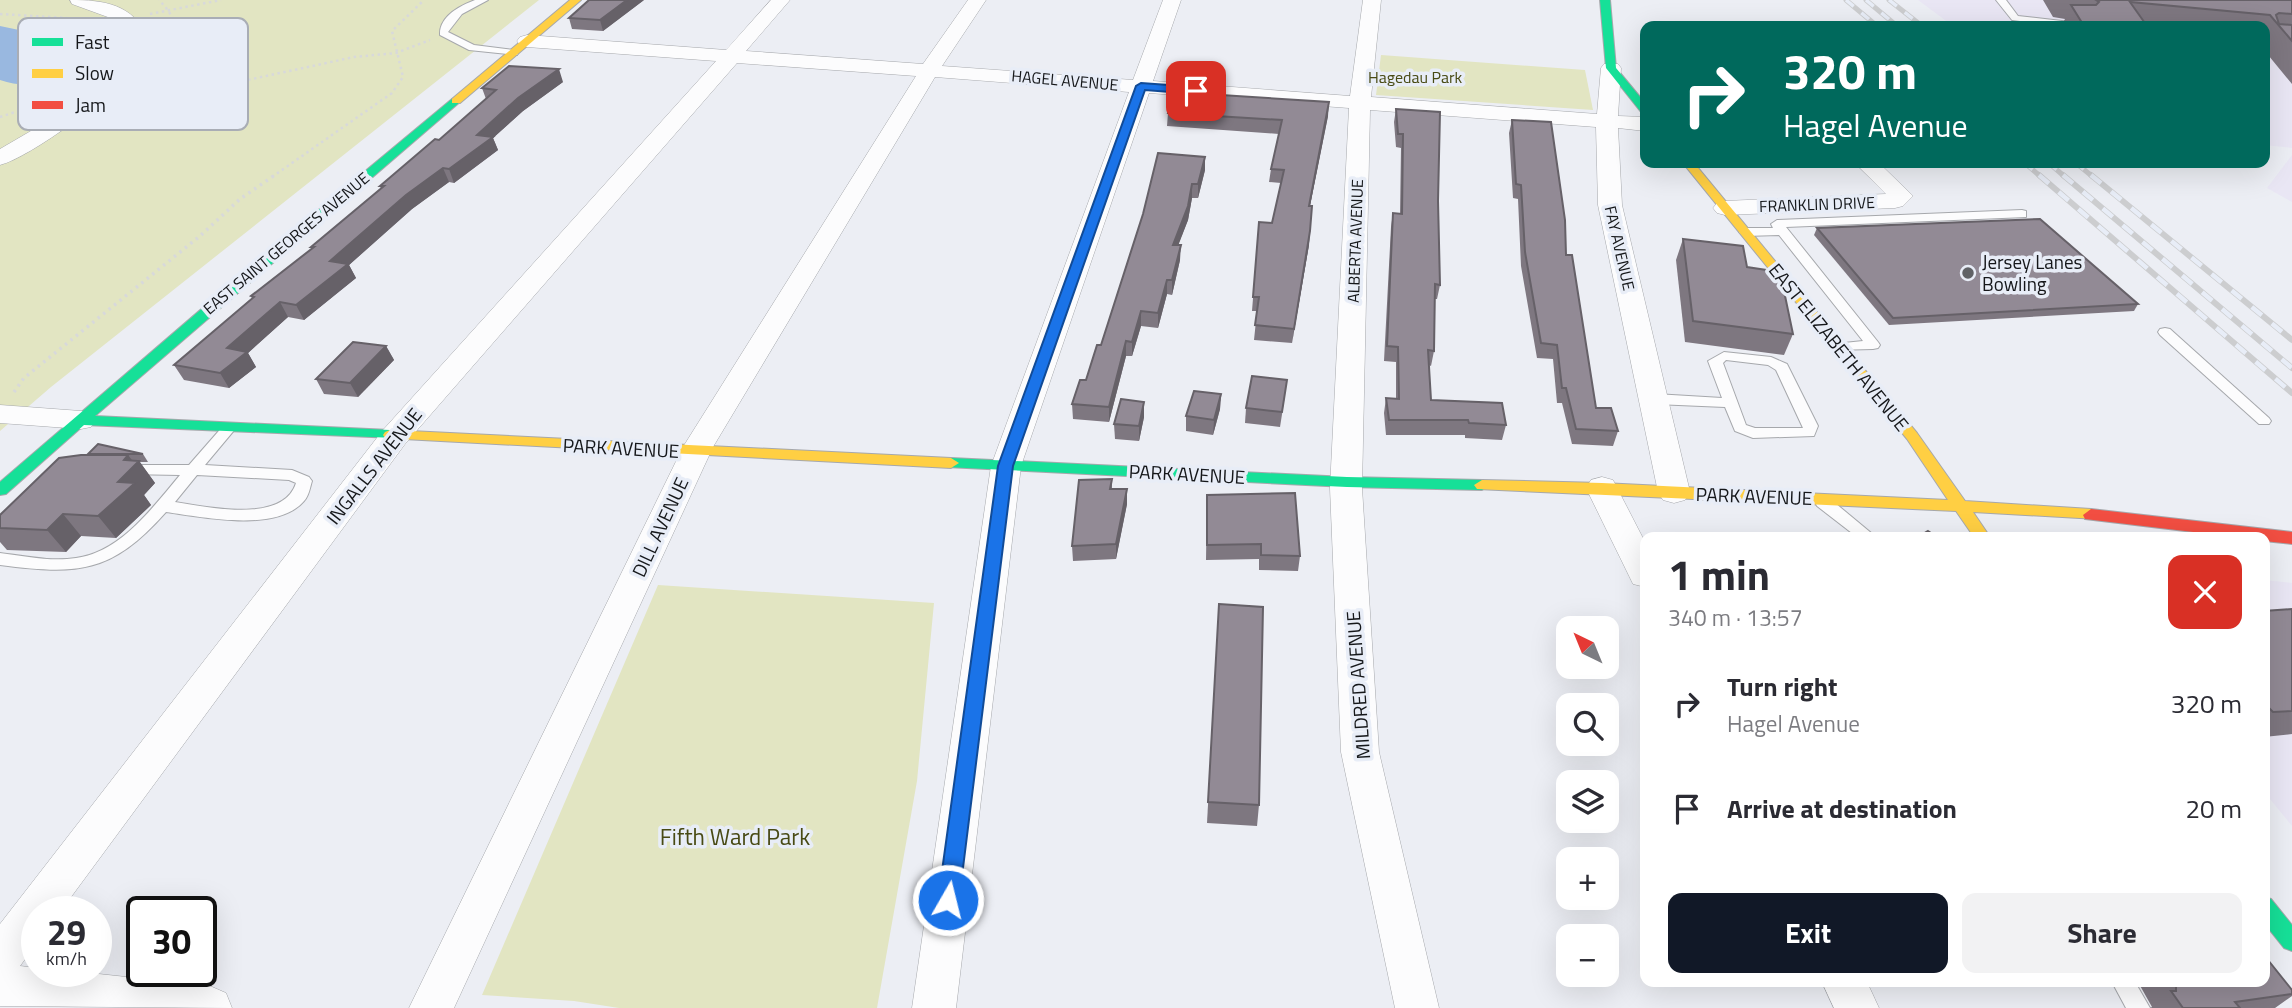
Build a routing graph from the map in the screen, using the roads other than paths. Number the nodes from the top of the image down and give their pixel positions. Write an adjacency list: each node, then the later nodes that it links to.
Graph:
1 (483, 0): 12 (lane)
2 (576, 0): 12 (street, EAST SAINT GEORGES AVENUE)
3 (781, 0): 13 (street, INGALLS AVENUE)
4 (977, 0): 15 (street, DILL AVENUE)
5 (1172, 0): 16 (street)
6 (1372, 0): 17 (street, ALBERTA AVENUE)
7 (1605, 0): 14 (street, FAY AVENUE)
8 (2001, 0): 11 (lane)
9 (74, 9): 10 (street)
10 (124, 18)
11 (2039, 21)
12 (520, 47): 13 (street, HAGEL AVENUE); 34 (street, EAST SAINT GEORGES AVENUE)
13 (730, 57): 15 (street, HAGEL AVENUE); 37 (street, INGALLS AVENUE)
14 (1611, 68): 18 (street); 19 (street, FAY AVENUE)
15 (930, 69): 16 (street, HAGEL AVENUE); 38 (street, DILL AVENUE)
16 (1141, 86): 17 (street, HAGEL AVENUE); 39 (street)
17 (1360, 104): 19 (street, HAGEL AVENUE); 44 (street, ALBERTA AVENUE)
18 (1640, 104)
19 (1607, 120): 20 (street, HAGEL AVENUE); 31 (street, FAY AVENUE)
20 (1640, 123)
21 (48, 130): 22 (street)
22 (0, 158)
23 (1694, 168): 25 (street, EAST ELIZABETH AVENUE)
24 (1871, 168): 25 (street, FRANKLIN DRIVE)
25 (1737, 207): 27 (lane); 28 (street, EAST ELIZABETH AVENUE)
26 (2022, 214): 27 (lane)
27 (1779, 228): 28 (lane); 30 (lane)
28 (1745, 232): 30 (street, EAST ELIZABETH AVENUE)
29 (2165, 332): 35 (lane)
30 (1839, 346): 50 (street, EAST ELIZABETH AVENUE)
31 (1655, 399): 32 (lane); 47 (street, FAY AVENUE)
32 (1730, 403): 32 (lane)
33 (3, 406): 34 (street)
34 (81, 419): 36 (street, PARK AVENUE); 42 (street, EAST SAINT GEORGES AVENUE)
35 (2264, 421)
36 (229, 428): 37 (street, PARK AVENUE); 41 (lane)
37 (394, 437): 38 (street, PARK AVENUE); 60 (street, INGALLS AVENUE)
38 (696, 451): 39 (street, PARK AVENUE); 65 (street, DILL AVENUE)
39 (1006, 466): 44 (street, PARK AVENUE); 66 (street)
40 (111, 469): 41 (lane)
41 (193, 470): 49 (lane); 49 (lane)
42 (18, 475): 43 (lane); 46 (street, EAST SAINT GEORGES AVENUE)
43 (37, 476)
44 (1347, 482): 45 (street, PARK AVENUE); 67 (street, MILDRED AVENUE)
45 (1602, 488): 47 (street, PARK AVENUE); 57 (street)
46 (0, 491)
47 (1674, 492): 48 (street, PARK AVENUE)
48 (1820, 499): 50 (street, PARK AVENUE); 51 (lane)
49 (162, 506): 56 (lane)
50 (1960, 507): 52 (street, EAST ELIZABETH AVENUE); 53 (street, PARK AVENUE)
51 (1862, 532)
52 (1978, 532)
53 (2239, 532)
54 (2270, 536): 55 (street, PARK AVENUE)
55 (2292, 538)
56 (0, 559)
57 (1640, 565)
58 (2270, 914): 59 (street)
59 (2292, 941)
60 (0, 958)
61 (0, 985): 64 (street)
62 (1846, 987): 68 (street)
63 (2126, 987): 69 (lane)
64 (210, 1008)
65 (431, 1008)
66 (934, 1008)
67 (1417, 1008)
68 (1857, 1008)
69 (2139, 1008)

